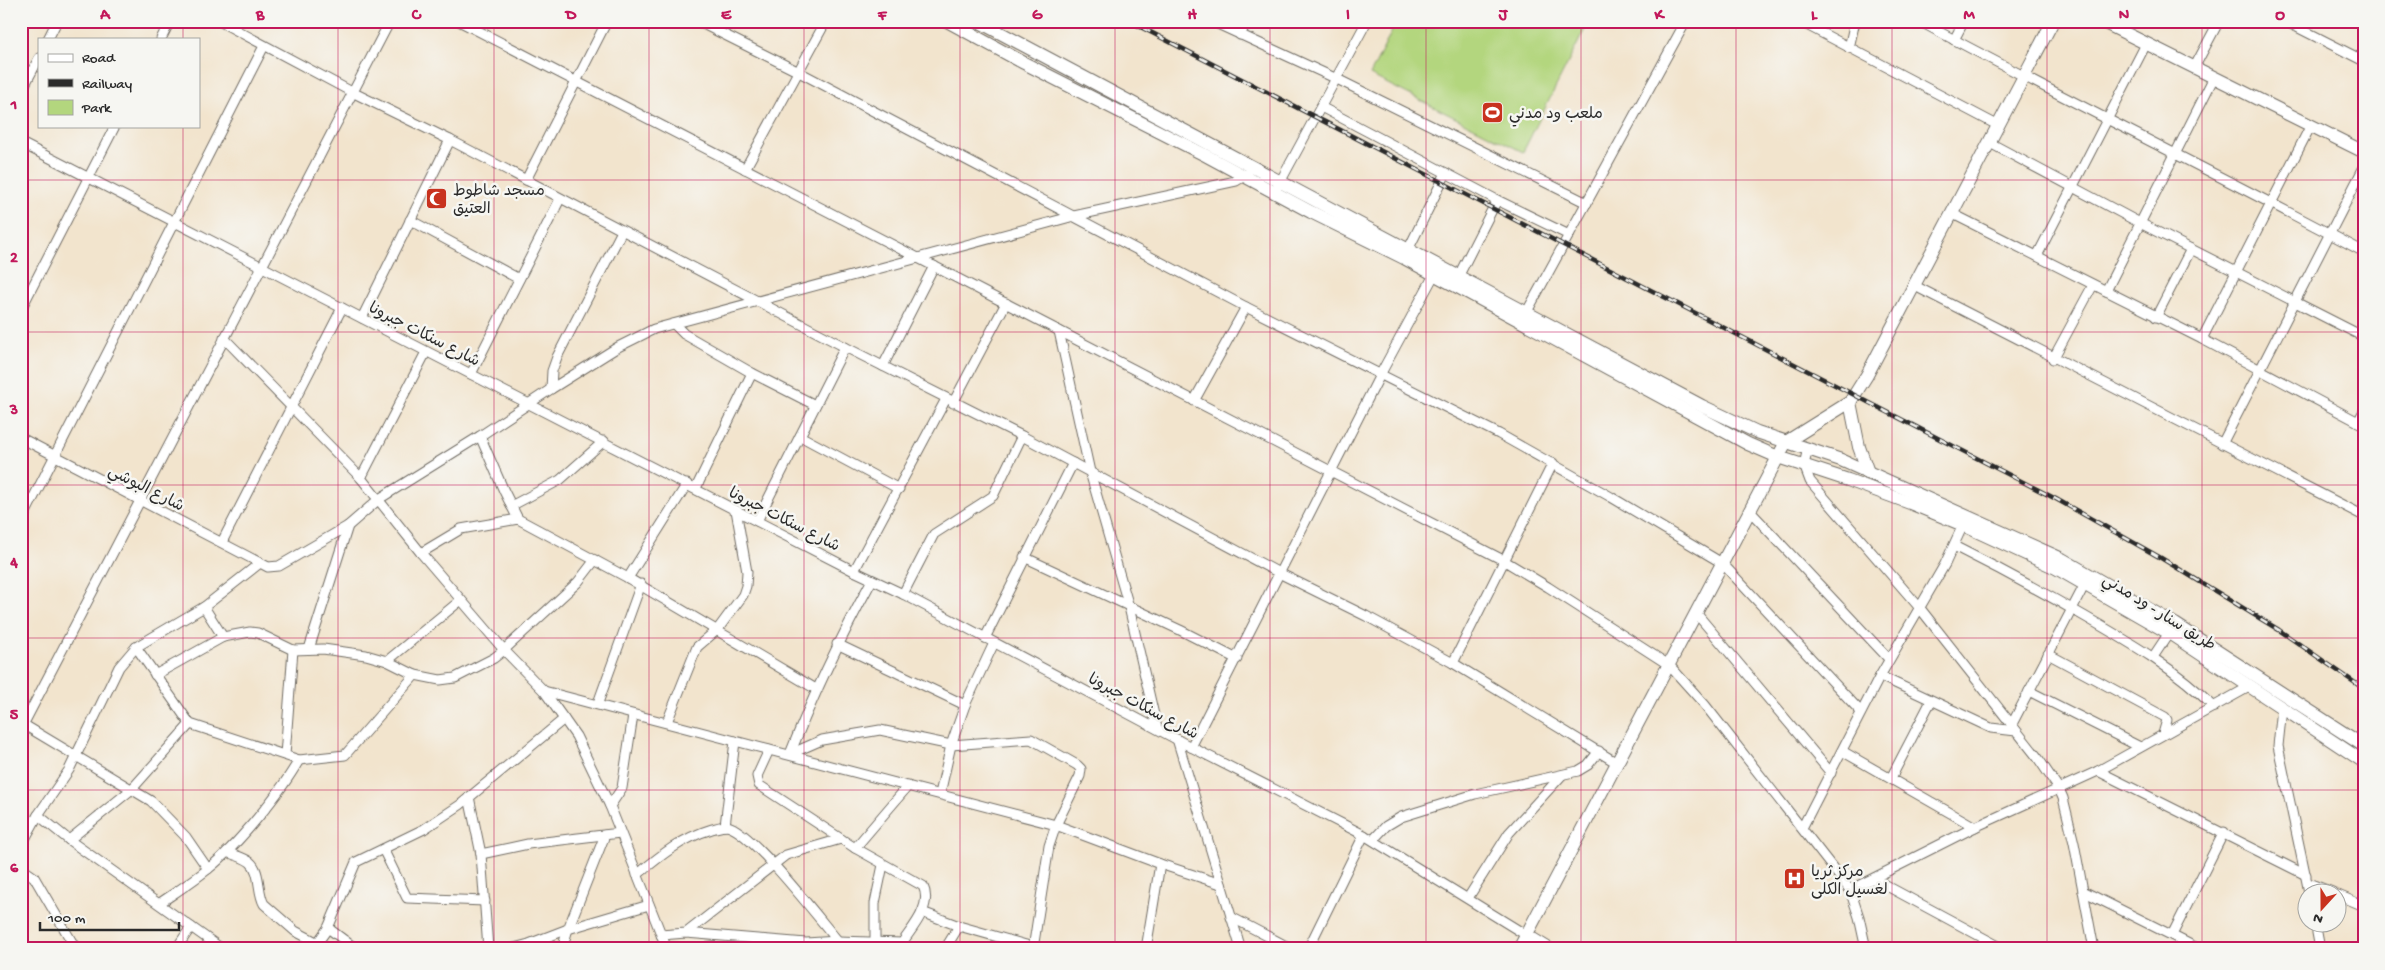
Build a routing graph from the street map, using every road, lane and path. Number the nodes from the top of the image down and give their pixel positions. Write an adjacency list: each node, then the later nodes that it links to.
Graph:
1 (57, 21): 24 (street)
2 (170, 21): 25 (street)
3 (219, 21): 28 (street)
4 (390, 21): 39 (street)
5 (459, 21): 37 (street)
6 (607, 21): 37 (street)
7 (697, 21): 33 (street)
8 (826, 21): 33 (street)
9 (947, 21): 54 (main road)
10 (978, 21): 50 (main road)
11 (1211, 21): 23 (street)
12 (1247, 21): 23 (street)
13 (1367, 21): 36 (street)
14 (1686, 21): 62 (street)
15 (1799, 21): 29 (street)
16 (1854, 21): 29 (street)
17 (1918, 21): 26 (street)
18 (1964, 21): 26 (street)
19 (2053, 21): 34 (main road)
20 (2101, 21): 27 (main road)
21 (2218, 21): 32 (street)
22 (2285, 21): 31 (street)
23 (1240, 35): 36 (street)
24 (48, 38)
25 (162, 38)
26 (1954, 40): 34 (street)
27 (2146, 44): 32 (main road); 41 (street)
28 (264, 46): 39 (street); 66 (street)
29 (1849, 48): 42 (street)
30 (38, 60): 38 (street)
31 (2364, 61)
32 (2194, 68): 35 (main road)
33 (799, 72): 52 (street); 65 (street)
34 (2024, 78): 41 (street); 42 (main road)
35 (2214, 78): 43 (main road); 49 (street)
36 (1337, 79): 40 (street); 62 (street)
37 (576, 81): 52 (street); 56 (street)
38 (21, 92)
39 (352, 92): 45 (street); 77 (street)
40 (1321, 107): 53 (street); 57 (street)
41 (2108, 119): 49 (street); 58 (street)
42 (1999, 126): 47 (main road)
43 (2310, 127): 48 (main road); 63 (street)
44 (114, 128): 55 (street)
45 (450, 140): 56 (street); 67 (street)
46 (21, 143): 55 (street, شارع سنكات جبرونا)
47 (1990, 143): 58 (street); 64 (main road)
48 (2364, 152)
49 (2176, 155): 63 (street); 68 (street)
50 (1254, 166): 54 (street); 57 (main road)
51 (2364, 167): 70 (street)
52 (745, 169): 76 (street)
53 (1446, 174): 61 (street); 73 (street)
54 (1246, 176): 59 (main road); 65 (street)
55 (89, 177): 66 (street, شارع سنكات جبرونا); 91 (street)
56 (526, 180): 60 (street)
57 (1281, 181): 59 (street); 73 (main road)
58 (2073, 188): 68 (street); 75 (street)
59 (1274, 192): 80 (main road)
60 (560, 198): 69 (street); 82 (street)
61 (1497, 200): 71 (street); 81 (street)
62 (1587, 203): 71 (street)
63 (2271, 203): 70 (street); 79 (street)
64 (1953, 214): 75 (street); 84 (main road)
65 (1074, 216): 76 (street); 89 (street)
66 (175, 220): 77 (street, شارع سنكات جبرونا); 125 (street)
67 (410, 220): 82 (street); 93 (street)
68 (2140, 223): 72 (street); 85 (street)
69 (622, 231): 86 (street); 108 (street)
70 (2330, 234): 74 (street); 88 (street)
71 (1570, 235): 94 (street)
72 (2190, 249): 79 (street); 92 (street)
73 (1408, 250): 81 (main road)
74 (2364, 252)
75 (2037, 256): 83 (street)
76 (920, 259): 78 (street); 86 (street)
77 (262, 266): 90 (street, شارع سنكات جبرونا); 98 (street)
78 (934, 266): 87 (street); 103 (street)
79 (2235, 272): 88 (street); 99 (street)
80 (1434, 275): 94 (main road); 107 (street)
81 (1458, 277): 94 (main road)
82 (519, 279): 106 (street)
83 (2093, 285): 85 (street); 102 (street)
84 (1915, 286): 102 (street); 111 (main road)
85 (2106, 291): 92 (street)
86 (760, 301): 95 (street); 100 (street)
87 (1006, 303): 96 (street); 109 (street)
88 (2296, 303): 97 (street); 104 (street)
89 (1246, 307): 107 (street); 110 (street)
90 (342, 308): 93 (street, شارع سنكات جبرونا); 114 (street)
91 (21, 309)
92 (2156, 316): 99 (street)
93 (362, 318): 101 (street, شارع سنكات جبرونا)
94 (1524, 318): 122 (main road); 126 (main road)
95 (674, 324): 105 (street); 108 (street)
96 (1059, 331): 110 (street); 130 (street)
97 (2364, 337)
98 (224, 338): 114 (street); 138 (street)
99 (2202, 339): 104 (street)
100 (845, 347): 103 (street); 113 (street)
101 (426, 352): 106 (street, شارع سنكات جبرونا); 133 (street)
102 (2053, 359): 123 (street)
103 (883, 366): 109 (street)
104 (2260, 370): 116 (street); 123 (street)
105 (752, 373): 113 (street); 135 (street)
106 (471, 374): 112 (street, شارع سنكات جبرونا)
107 (1380, 375): 128 (street); 131 (street)
108 (551, 389): 112 (street)
109 (950, 401): 119 (street); 136 (street)
110 (1194, 402): 131 (street)
111 (1850, 402): 122 (main road); 132 (main road)
112 (530, 404): 117 (street); 121 (street, شارع سنكات جبرونا)
113 (815, 405): 118 (street)
114 (292, 408): 133 (street); 149 (street)
115 (2364, 411): 116 (street)
116 (2361, 424)
117 (480, 436): 137 (street); 139 (street)
118 (800, 436): 136 (street); 145 (street)
119 (1022, 436): 127 (street); 163 (street)
120 (21, 438): 125 (street, شارع البوشي)
121 (604, 441): 134 (street, شارع سنكات جبرونا); 139 (street)
122 (1786, 442): 124 (main road); 126 (main road)
123 (2222, 444): 143 (street)
124 (1808, 448): 129 (street); 132 (main road)
125 (56, 456): 138 (street, شارع البوشي); 146 (street)
126 (1778, 457): 129 (main road); 142 (main road)
127 (1073, 463): 130 (street); 152 (street)
128 (1553, 463): 154 (street); 156 (street)
129 (1804, 465): 140 (main road); 166 (street)
130 (1090, 472): 158 (street); 167 (street)
131 (1330, 472): 154 (street); 158 (street)
132 (1868, 472): 140 (main road)
133 (361, 478): 137 (street)
134 (687, 484): 135 (street, شارع سنكات جبرونا); 159 (street)
135 (696, 488): 141 (street, شارع سنكات جبرونا)
136 (899, 489): 157 (street)
137 (379, 499): 148 (street); 151 (street)
138 (140, 500): 149 (street, شارع البوشي); 204 (street)
139 (511, 506): 144 (street)
140 (1929, 506): 147 (main road, طريق سنار - ود مدني); 211 (main road, طريق سنار - ود مدني)
141 (736, 510): 145 (street, شارع سنكات جبرونا); 170 (street)
142 (1749, 510): 156 (main road); 183 (street)
143 (2364, 516)
144 (518, 518): 151 (street); 153 (street)
145 (757, 521): 157 (street, شارع سنكات جبرونا)
146 (21, 522)
147 (1963, 525): 150 (street); 162 (main road, طريق سنار - ود مدني)
148 (348, 526): 155 (street); 177 (street)
149 (222, 542): 155 (street, شارع البوشي)
150 (1954, 546): 166 (street); 168 (street)
151 (421, 553): 164 (street)
152 (1024, 557): 167 (street); 173 (street)
153 (595, 560): 159 (street); 179 (street)
154 (1503, 560): 185 (street); 186 (street)
155 (260, 562): 165 (street)
156 (1722, 563): 169 (main road); 199 (street)
157 (854, 571): 160 (street, شارع سنكات جبرونا)
158 (1281, 574): 182 (street); 185 (street)
159 (628, 578): 161 (street)
160 (872, 580): 163 (street, شارع سنكات جبرونا); 175 (street)
161 (640, 584): 170 (street); 195 (street)
162 (2085, 584): 168 (street); 171 (main road, طريق سنار - ود مدني)
163 (903, 594): 173 (street, شارع سنكات جبرونا)
164 (461, 600): 179 (street); 184 (street)
165 (204, 607): 172 (street); 176 (street)
166 (1919, 607): 183 (street); 205 (street)
167 (1129, 608): 182 (street); 206 (street)
168 (2072, 609): 180 (street); 181 (street)
169 (1696, 614): 186 (main road); 224 (street)
170 (718, 630): 191 (street); 202 (street)
171 (2169, 633): 181 (street); 190 (main road, طريق سنار - ود مدني)
172 (223, 637): 178 (street); 187 (street)
173 (985, 638): 174 (street, شارع سنكات جبرونا)
174 (994, 643): 196 (street); 206 (street, شارع سنكات جبرونا)
175 (837, 644): 191 (street); 196 (street)
176 (136, 647): 187 (street); 219 (street)
177 (309, 649): 178 (street); 184 (street)
178 (293, 650): 218 (street)
179 (504, 650): 188 (street); 192 (street)
180 (2048, 654): 193 (street); 207 (street)
181 (2153, 657): 197 (street)
182 (1237, 659): 212 (street)
183 (1890, 659): 189 (street)
184 (387, 661): 188 (street)
185 (1453, 663): 216 (street)
186 (1669, 665): 222 (main road); 237 (street)
187 (155, 675): 203 (street)
188 (415, 675): 220 (street)
189 (1880, 676): 194 (street); 199 (street)
190 (2250, 687): 197 (street); 198 (main road, طريق سنار - ود مدني)
191 (816, 689): 217 (street)
192 (544, 691): 195 (street); 201 (street)
193 (2029, 691): 205 (street); 213 (street)
194 (1932, 701): 205 (street); 226 (street)
195 (598, 703): 200 (street)
196 (965, 706): 210 (street)
197 (2214, 707): 207 (street)
198 (2282, 708): 221 (main road, طريق سنار - ود مدني); 257 (street)
199 (1861, 712): 215 (street)
200 (633, 715): 202 (street); 232 (street)
201 (564, 719): 231 (street); 232 (street)
202 (667, 722): 209 (street)
203 (190, 724): 218 (street); 228 (street)
204 (22, 726): 219 (street)
205 (2014, 727): 229 (street)
206 (1157, 728): 208 (street, شارع سنكات جبرونا)
207 (2163, 734): 213 (street)
208 (1177, 739): 212 (street, شارع سنكات جبرونا); 260 (street)
209 (735, 741): 214 (street); 235 (street)
210 (951, 745): 217 (street); 230 (street); 234 (street)
211 (2364, 746)
212 (1191, 747): 241 (street, شارع سنكات جبرونا)
213 (2140, 747): 223 (street)
214 (769, 750): 217 (street); 242 (street)
215 (1842, 751): 224 (street); 226 (street)
216 (1599, 752): 222 (street); 225 (street)
217 (790, 754): 227 (street)
218 (285, 755): 220 (street)
219 (77, 756): 228 (street); 233 (street)
220 (298, 760): 248 (street)
221 (2364, 762)
222 (1617, 763): 278 (main road)
223 (2098, 770): 229 (street); 238 (street)
224 (1831, 773): 237 (street)
225 (1562, 775): 244 (street); 263 (street)
226 (1891, 778): 236 (street)
227 (908, 786): 230 (street); 246 (street)
228 (132, 789): 243 (street); 254 (street)
229 (2059, 789): 236 (street); 262 (street)
230 (940, 794): 234 (street)
231 (469, 797): 247 (street); 249 (street)
232 (610, 806): 239 (street)
233 (38, 815): 243 (street); 245 (street)
234 (1056, 825): 250 (street); 285 (street)
235 (725, 826): 251 (street); 255 (street)
236 (1975, 827): 256 (street)
237 (1802, 828): 261 (street)
238 (2224, 832): 257 (street); 279 (street)
239 (620, 833): 240 (street); 255 (street)
240 (605, 835): 249 (street); 274 (street)
241 (1364, 835): 244 (street, شارع سنكات جبرونا); 298 (street)
242 (841, 839): 246 (street); 251 (street)
243 (69, 840): 266 (street)
244 (1373, 840): 263 (street, شارع سنكات جبرونا)
245 (21, 846)
246 (855, 848): 252 (street)
247 (383, 849): 265 (street); 273 (street)
248 (227, 852): 254 (street); 282 (street)
249 (480, 854): 265 (street)
250 (1160, 864): 260 (street); 295 (street)
251 (774, 865): 276 (street); 280 (street)
252 (883, 865): 269 (street); 281 (street)
253 (21, 868): 286 (street)
254 (208, 869): 266 (street)
255 (637, 875): 267 (street)
256 (1874, 879): 261 (street); 302 (street)
257 (2307, 879): 258 (street); 259 (street)
258 (2307, 882)
259 (2313, 882)
260 (1221, 884): 270 (street)
261 (1850, 890): 301 (street)
262 (2083, 891): 279 (street); 303 (street)
263 (1468, 898): 278 (street, شارع سنكات جبرونا)
264 (2348, 899): 268 (street)
265 (484, 901): 290 (street)
266 (160, 903): 272 (street)
267 (650, 905): 274 (street); 277 (street)
268 (2364, 906)
269 (922, 912): 271 (street); 284 (street)
270 (1231, 917): 296 (street); 297 (street)
271 (959, 926): 285 (street); 294 (street)
272 (191, 927): 287 (street); 288 (street)
273 (328, 928): 282 (street); 289 (street)
274 (568, 929): 291 (street); 292 (street)
275 (2317, 932): 305 (street)
276 (686, 933): 277 (street); 280 (street)
277 (661, 935): 293 (street)
278 (1526, 935): 299 (main road); 300 (main road)
279 (2172, 935): 304 (street)
280 (838, 941): 283 (street)
281 (876, 943): 283 (street); 284 (street)
282 (316, 946)
283 (850, 946)
284 (902, 946)
285 (1033, 948)
286 (76, 949)
287 (176, 949)
288 (222, 949)
289 (356, 949)
290 (488, 949)
291 (510, 949)
292 (562, 949)
293 (666, 949)
294 (945, 949)
295 (1146, 949)
296 (1241, 949)
297 (1292, 949)
298 (1308, 949)
299 (1519, 949)
300 (1549, 949)
301 (1866, 949)
302 (2004, 949)
303 (2094, 949)
304 (2199, 949)
305 (2320, 949)

